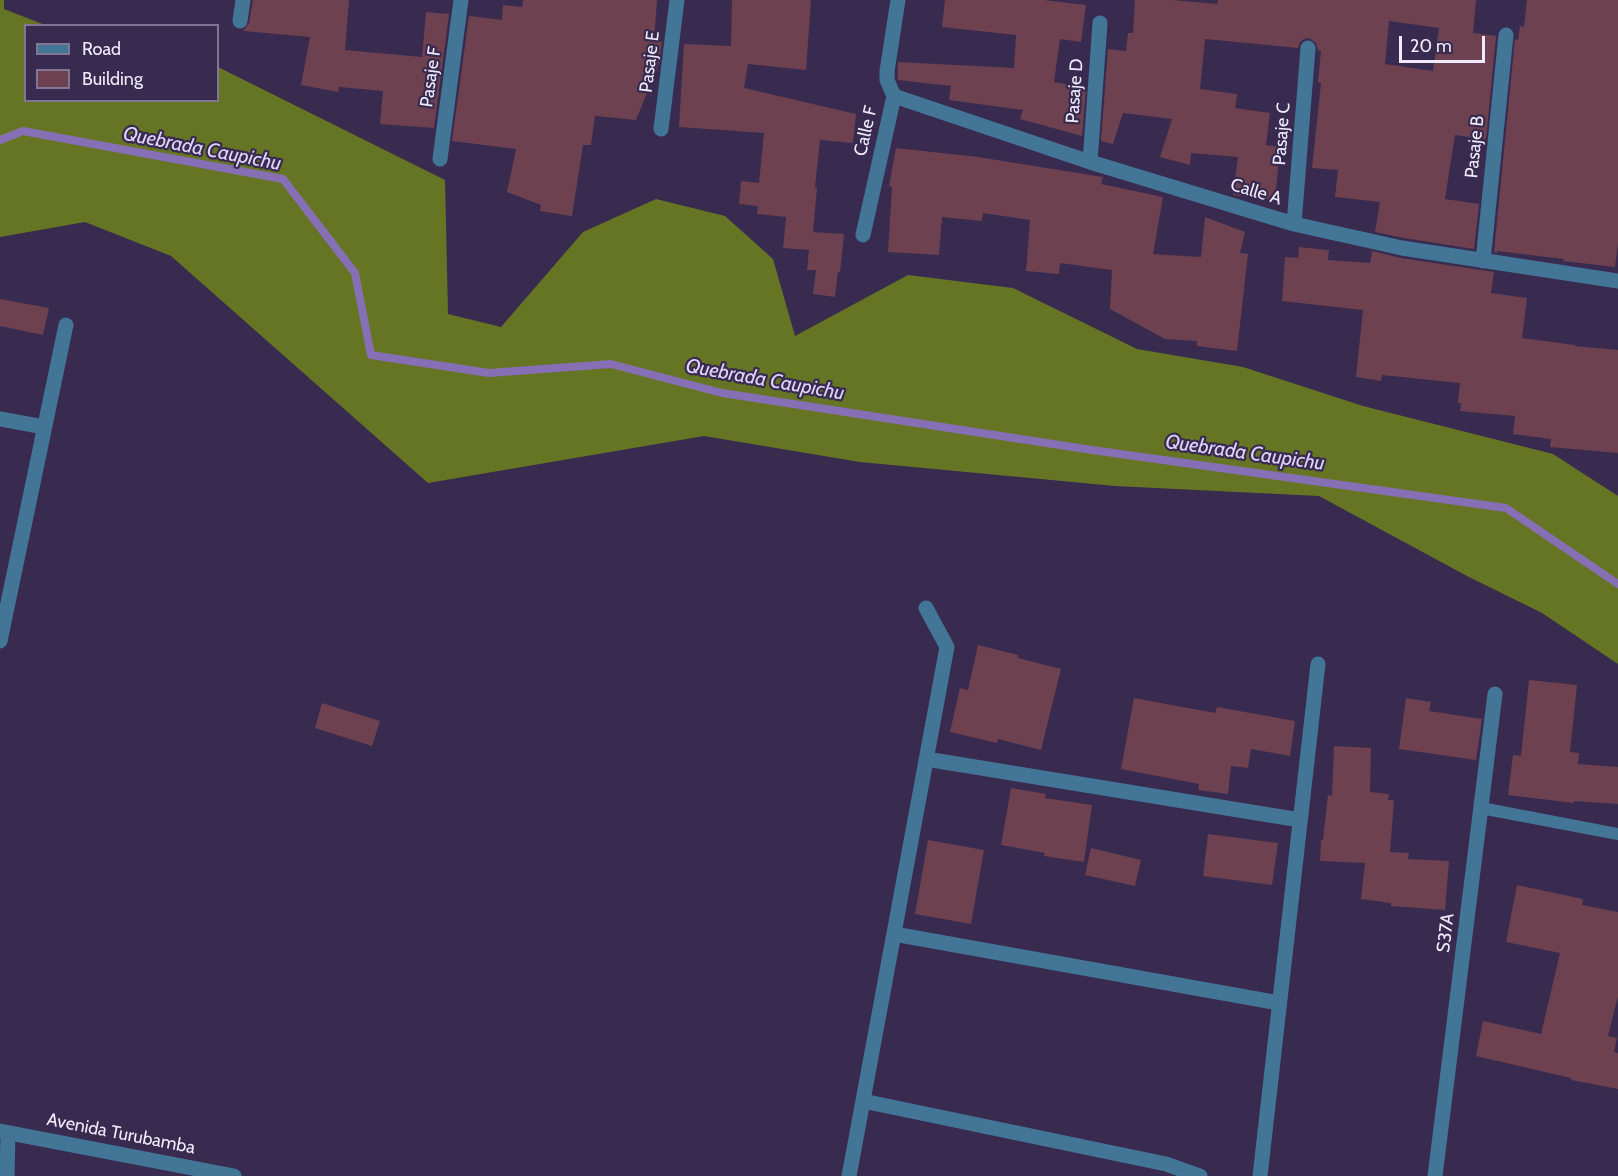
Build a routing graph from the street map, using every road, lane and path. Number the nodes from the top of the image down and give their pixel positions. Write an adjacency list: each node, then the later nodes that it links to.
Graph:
1 (243, 0): 5 (street)
2 (461, 0): 11 (street, Pasaje F)
3 (677, 0): 10 (street, Pasaje E)
4 (898, 0): 9 (street, Calle F)
5 (240, 21)
6 (1100, 23): 12 (street, Pasaje D)
7 (1506, 35): 15 (street, Pasaje B)
8 (1308, 48): 13 (street, Pasaje C)
9 (894, 96): 12 (street, Calle A); 14 (street, Calle F)
10 (661, 129)
11 (440, 159)
12 (1090, 162): 13 (street, Calle A)
13 (1294, 224): 15 (street, Calle A)
14 (863, 235)
15 (1483, 261): 16 (street, Calle A)
16 (1618, 281)
17 (66, 325): 19 (street)
18 (0, 419): 19 (street)
19 (44, 427): 21 (street)
20 (926, 608): 24 (street)
21 (0, 641)
22 (1318, 663): 26 (street)
23 (1495, 694): 25 (street, S37A)
24 (926, 759): 26 (street); 28 (street)
25 (1482, 808): 27 (lane); 37 (street, S37A)
26 (1300, 820): 29 (street)
27 (1618, 834)
28 (894, 934): 29 (street); 30 (street)
29 (1279, 1003): 36 (street)
30 (863, 1101): 34 (street); 35 (street)
31 (4, 1132): 32 (street, Avenida Turubamba); 33 (street)
32 (224, 1175)
33 (7, 1176)
34 (849, 1176)
35 (1200, 1176)
36 (1260, 1176)
37 (1435, 1176)

